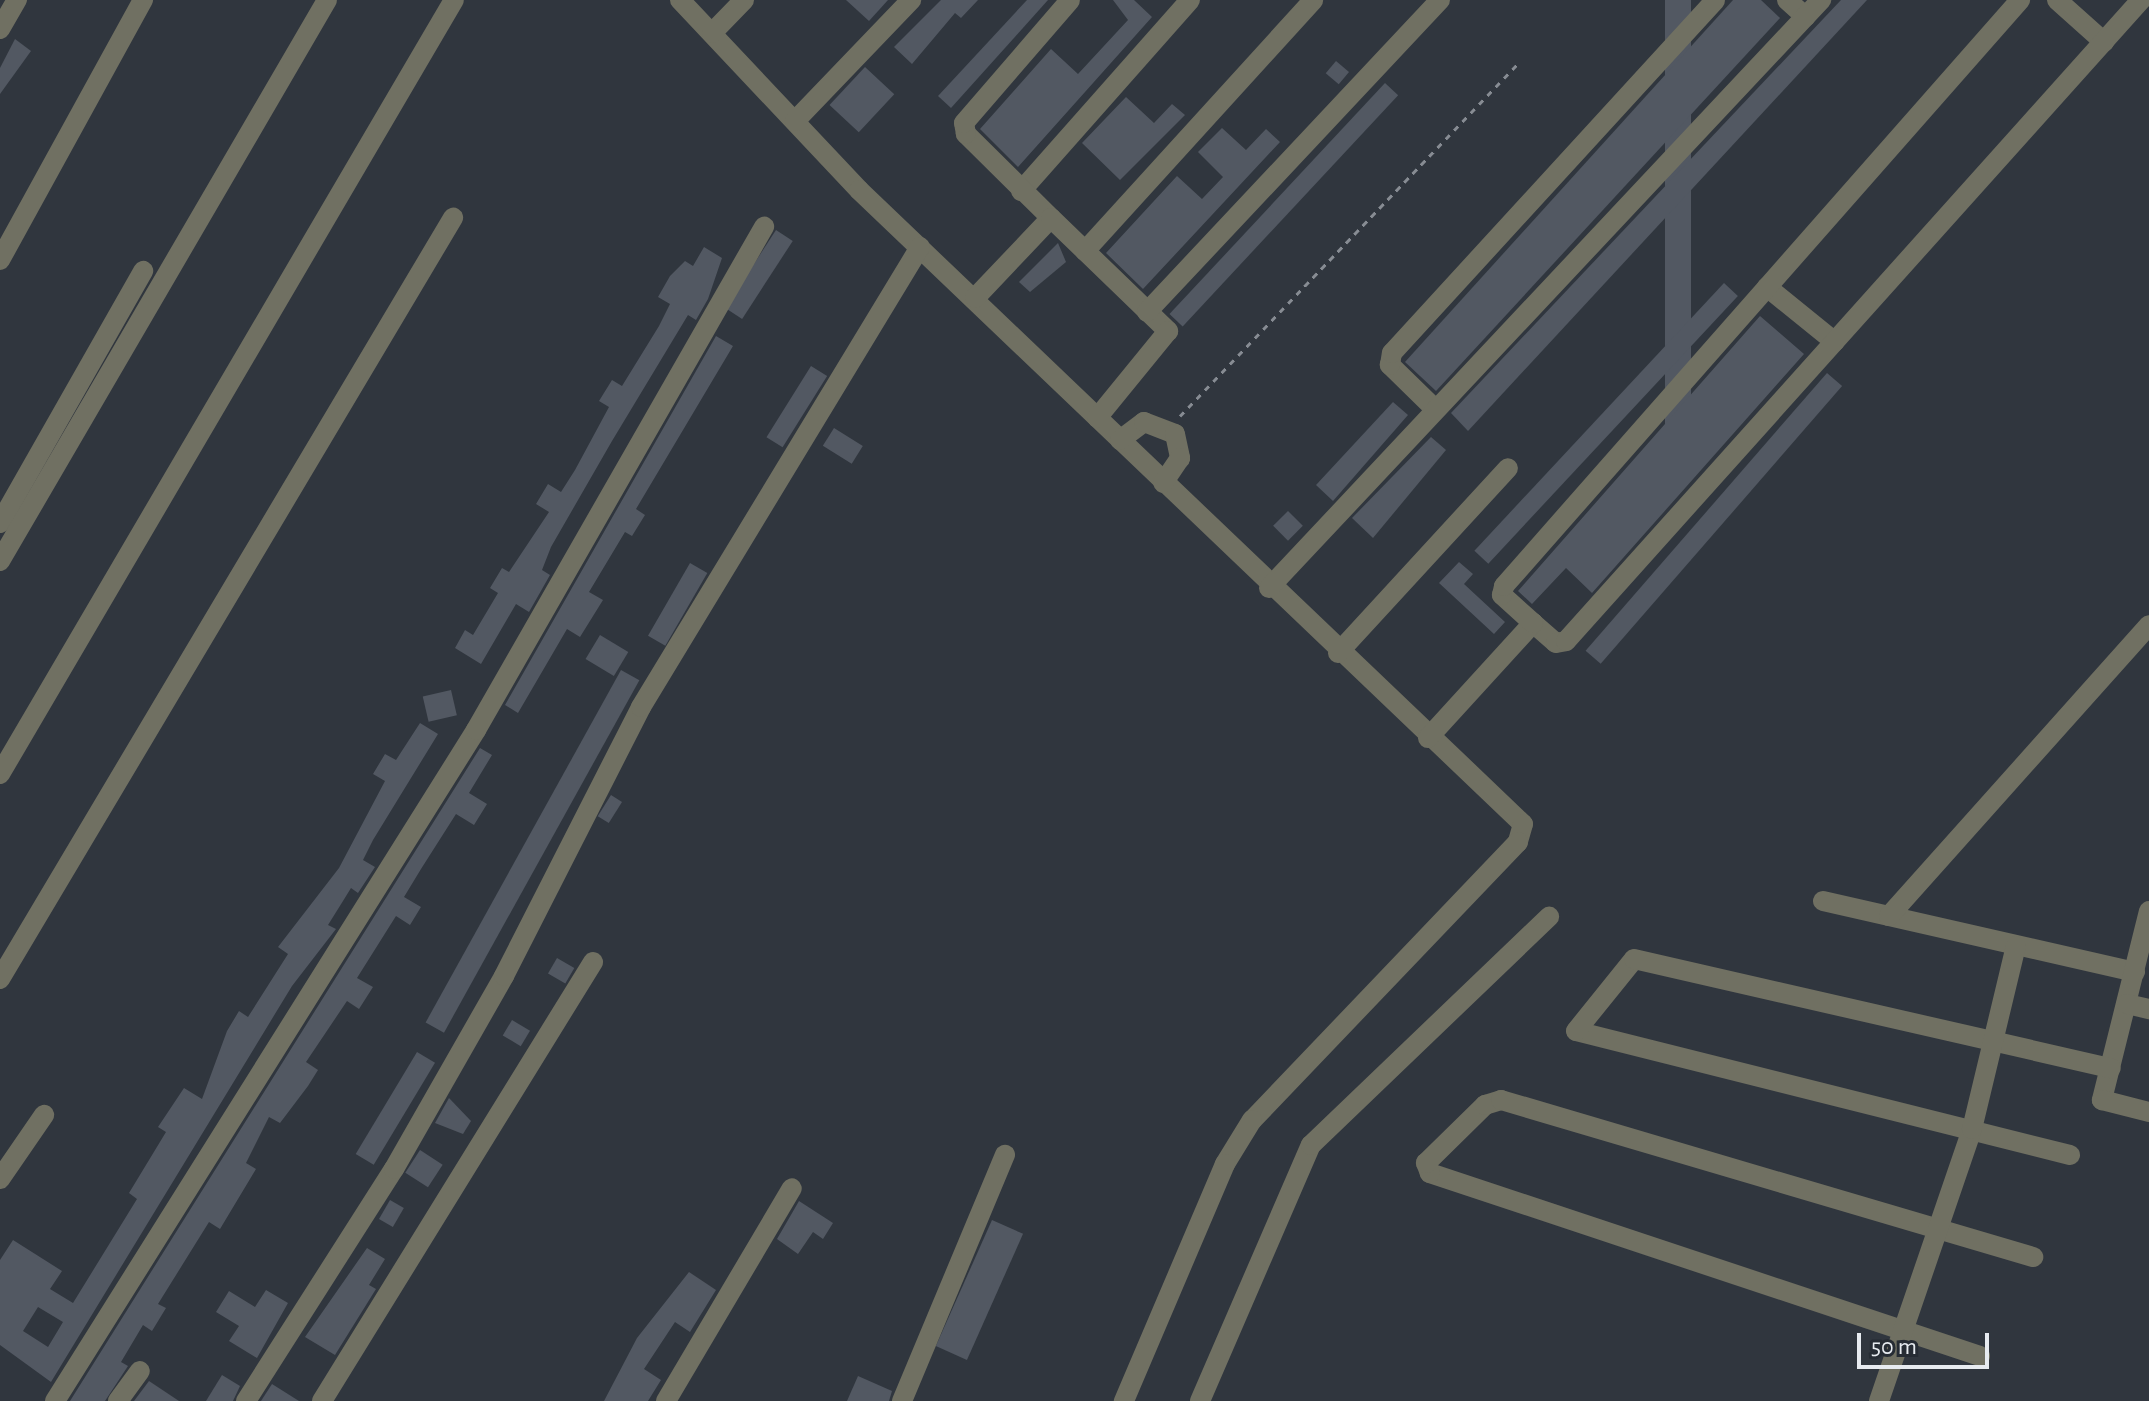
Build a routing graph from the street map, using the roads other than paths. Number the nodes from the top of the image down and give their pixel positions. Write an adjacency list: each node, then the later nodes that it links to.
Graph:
1 (17, 0): 19 (street)
2 (143, 0): 29 (street)
3 (327, 0): 41 (street)
4 (454, 0): 47 (street)
5 (680, 0): 20 (street)
6 (744, 0): 20 (street)
7 (911, 0): 22 (street)
8 (1070, 0): 23 (street)
9 (1190, 0): 23 (street)
10 (1313, 0): 28 (street)
11 (1440, 0): 33 (street)
12 (1715, 0): 35 (street)
13 (1787, 0): 18 (street)
14 (1821, 0): 18 (street)
15 (2020, 0): 31 (street)
16 (2057, 0): 21 (street)
17 (2141, 0): 21 (street)
18 (1806, 17): 35 (street)
19 (0, 29)
20 (712, 33): 22 (street)
21 (2104, 42): 34 (street)
22 (795, 121): 27 (street)
23 (1021, 191): 25 (street)
24 (453, 218): 55 (street)
25 (1051, 218): 28 (street); 32 (street)
26 (764, 227): 72 (street)
27 (920, 247): 32 (street); 74 (street)
28 (1085, 251): 33 (street)
29 (0, 260)
30 (143, 271): 40 (street)
31 (1767, 287): 34 (street); 43 (street)
32 (975, 298): 36 (street)
33 (1147, 312): 36 (street)
34 (1835, 342): 43 (street)
35 (1434, 408): 42 (street)
36 (1097, 418): 37 (street)
37 (1120, 440): 39 (street); 39 (street)
38 (1508, 468): 45 (street)
39 (1163, 483): 42 (street)
40 (0, 523)
41 (0, 561)
42 (1269, 588): 45 (street)
43 (1533, 623): 46 (street)
44 (2149, 625): 50 (street)
45 (1338, 653): 46 (street)
46 (1428, 738): 78 (street)
47 (0, 774)
48 (1823, 901): 50 (street)
49 (2149, 911): 54 (street)
50 (1889, 916): 52 (street)
51 (1549, 917): 79 (street)
52 (2016, 946): 54 (street); 58 (street)
53 (593, 962): 75 (street)
54 (2135, 972): 56 (street)
55 (0, 979)
56 (2127, 1004): 57 (street); 59 (street)
57 (2149, 1009)
58 (1994, 1040): 59 (street); 62 (street); 62 (street)
59 (2111, 1068): 60 (street)
60 (2149, 1112)
61 (44, 1115): 65 (street)
62 (1972, 1129): 64 (street); 67 (street)
63 (1005, 1155): 77 (street)
64 (2070, 1155)
65 (0, 1179)
66 (792, 1188): 76 (street)
67 (1935, 1228): 68 (street); 69 (street); 69 (street)
68 (2033, 1257)
69 (1904, 1328): 70 (street); 80 (street)
70 (1980, 1356)
71 (140, 1371): 73 (street)
72 (55, 1401)
73 (118, 1401)
74 (246, 1401)
75 (322, 1401)
76 (666, 1401)
77 (902, 1401)
78 (1124, 1401)
79 (1200, 1401)
80 (1879, 1401)

